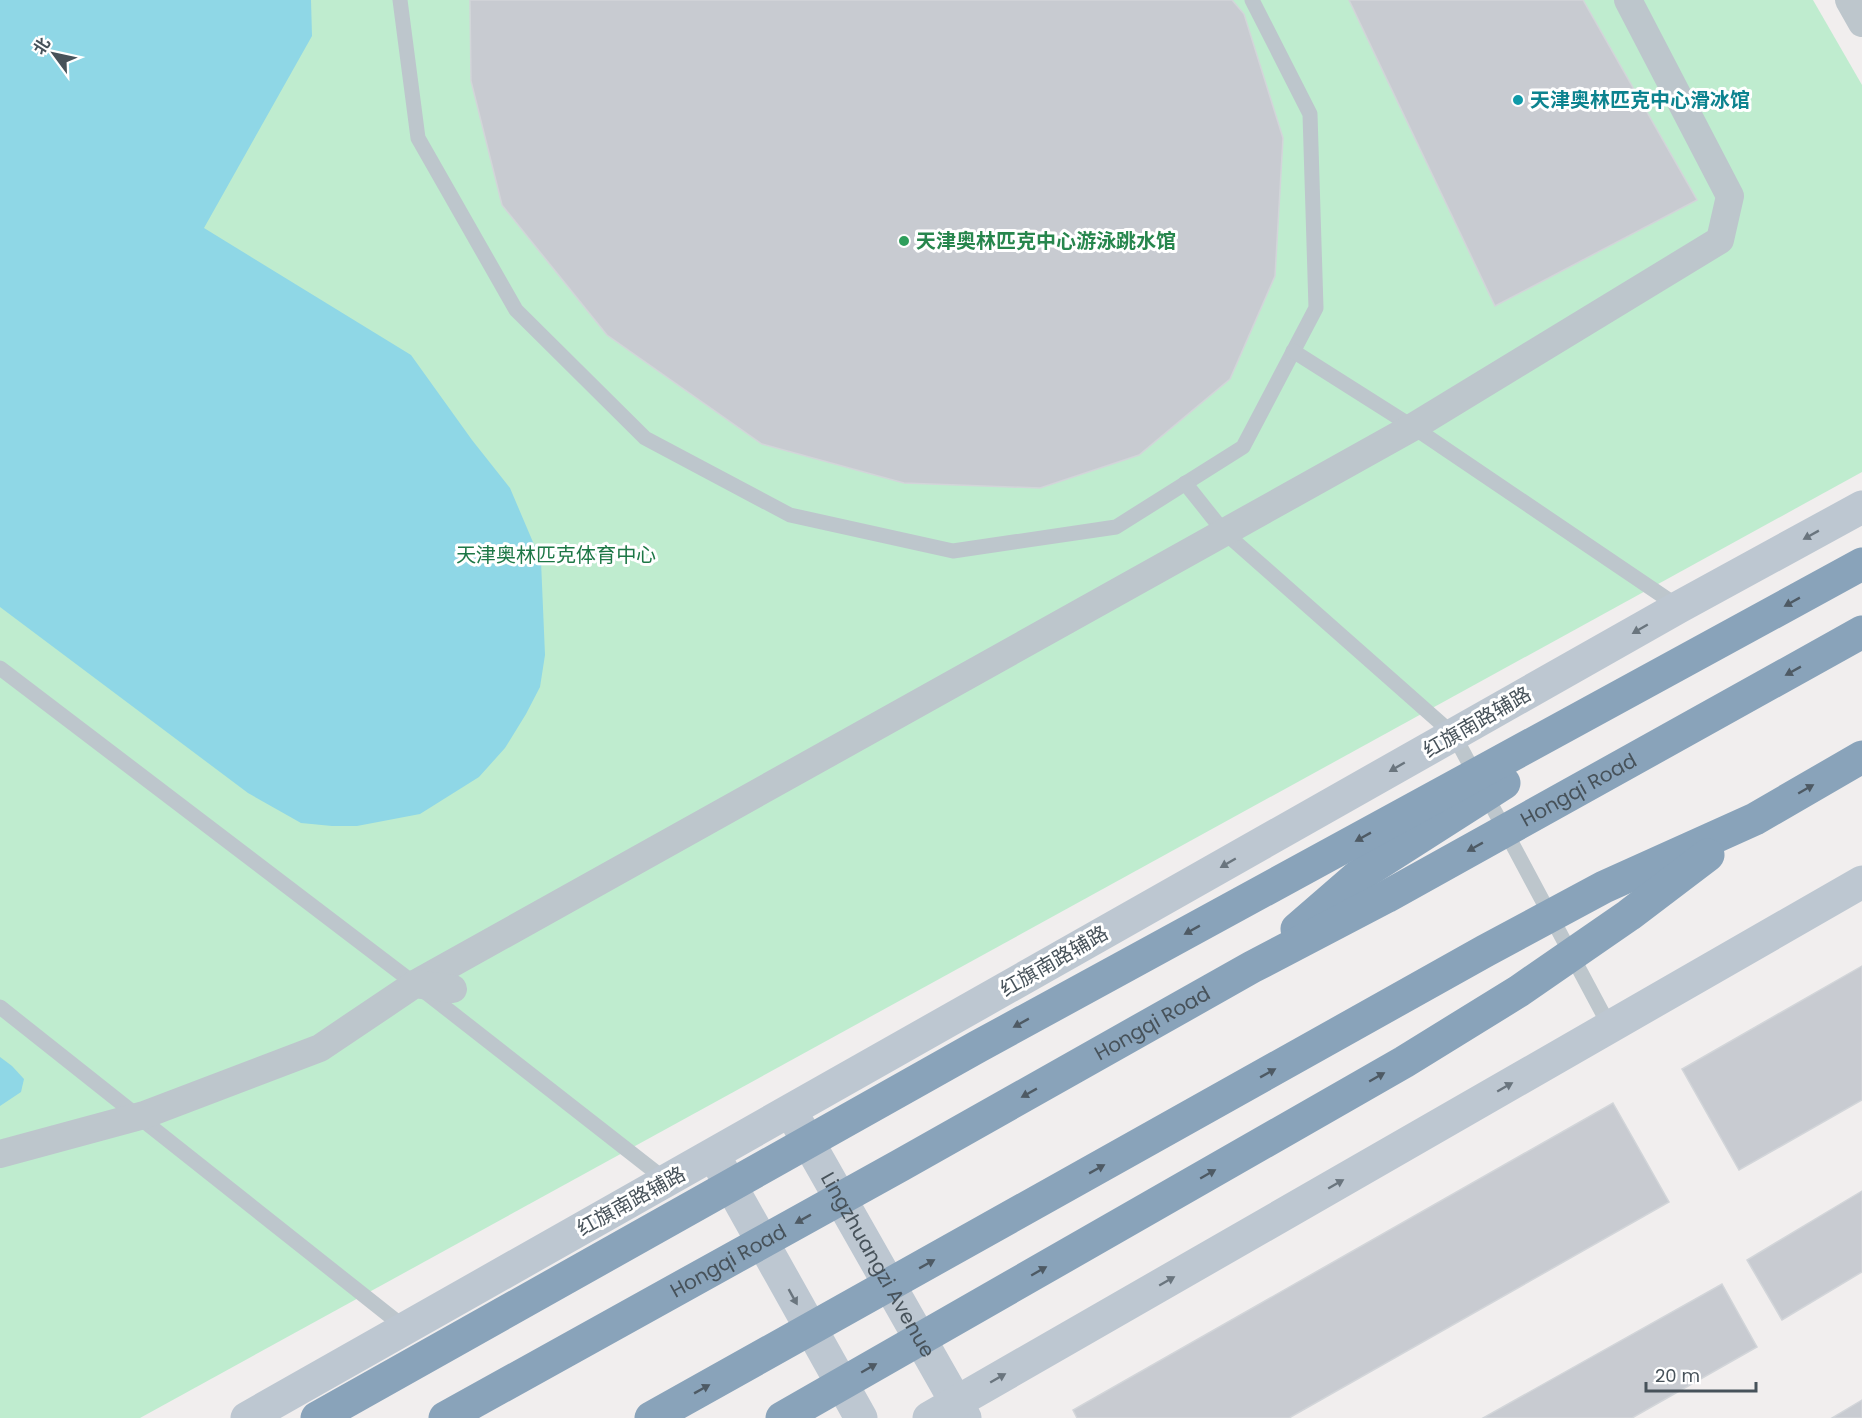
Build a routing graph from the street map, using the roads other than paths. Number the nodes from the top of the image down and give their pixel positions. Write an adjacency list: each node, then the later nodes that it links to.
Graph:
1 (399, 0): 8 (lane)
2 (1252, 0): 6 (lane)
3 (1628, 0): 7 (street)
4 (1849, 0): 5 (street)
5 (1862, 23)
6 (1293, 351): 7 (lane); 8 (lane)
7 (1413, 427): 10 (street); 12 (lane)
8 (1185, 483): 10 (lane)
9 (1862, 507): 12 (main road, 红旗南路辅路, one-way to 12)
10 (1224, 532): 16 (lane); 21 (street)
11 (1862, 564): 15 (highway, one-way to 15)
12 (1679, 607): 16 (main road, 红旗南路辅路, one-way to 16)
13 (1862, 632): 20 (highway, Hongqi Road, one-way to 20)
14 (0, 668): 21 (lane)
15 (1624, 695): 20 (highway); 32 (highway, one-way to 32)
16 (1454, 735): 24 (lane); 25 (main road, 红旗南路辅路, one-way to 25)
17 (1862, 757): 18 (highway, one-way to 17)
18 (1755, 819): 34 (highway, one-way to 18); 35 (highway, one-way to 18)
19 (1862, 882): 24 (main road)
20 (1252, 967): 33 (highway, Hongqi Road, one-way to 33)
21 (416, 984): 22 (street); 26 (street); 28 (lane)
22 (453, 989)
23 (0, 1007): 29 (lane)
24 (1610, 1027): 30 (main road, one-way to 24)
25 (791, 1110): 27 (main road, 红旗南路辅路); 30 (main road, Lingzhuangzi Avenue)
26 (0, 1154)
27 (713, 1154): 28 (main road, 红旗南路辅路); 36 (main road, one-way to 36)
28 (667, 1181): 29 (main road, 红旗南路辅路)
29 (405, 1328): 31 (main road, 红旗南路辅路)
30 (950, 1413)
31 (247, 1418)
32 (317, 1418)
33 (445, 1418)
34 (651, 1418)
35 (782, 1418)
36 (861, 1418)

